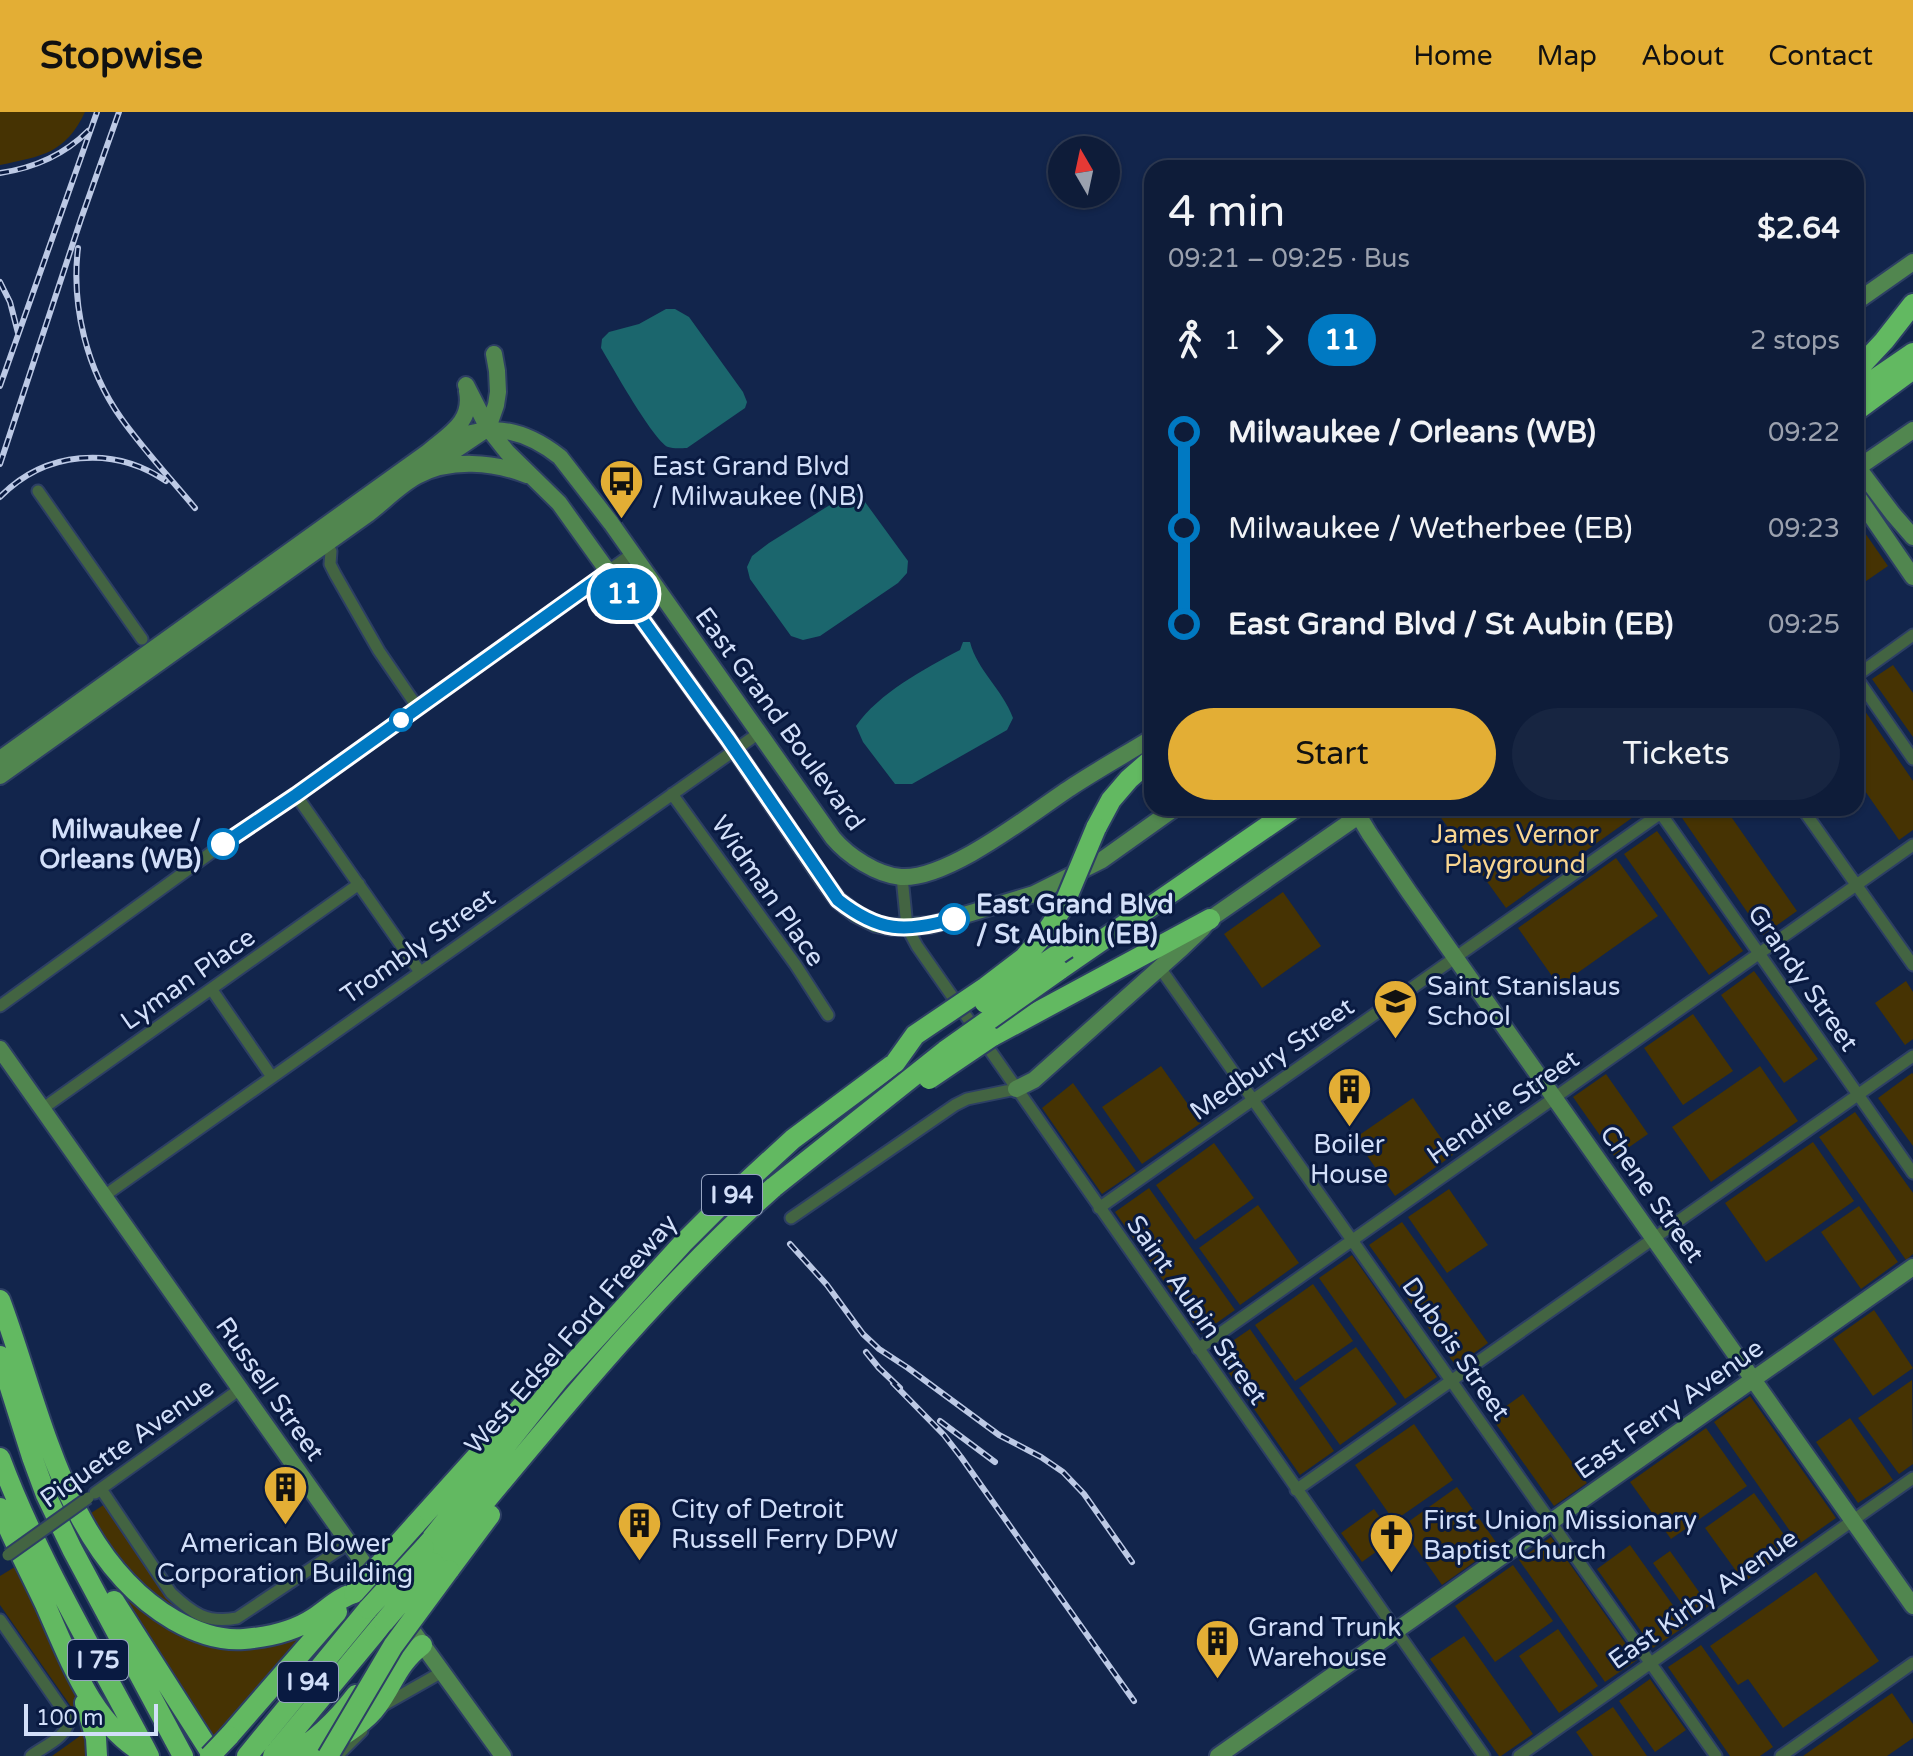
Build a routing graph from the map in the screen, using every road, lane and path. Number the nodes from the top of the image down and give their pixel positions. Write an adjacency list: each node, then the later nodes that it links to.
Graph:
1 (1913, 262): 2 (street)
2 (1864, 296)
3 (1913, 304): 6 (highway)
4 (1913, 353): 8 (highway)
5 (494, 354): 10 (street)
6 (1864, 362)
7 (1913, 369): 9 (highway)
8 (1864, 387)
9 (1864, 405)
10 (488, 428): 12 (street); 12 (street, East Grand Boulevard); 14 (street); 16 (street, East Grand Boulevard); 22 (street, East Grand Boulevard)
11 (1913, 430): 13 (street)
12 (428, 452): 18 (street)
13 (1864, 462)
14 (417, 476): 16 (street); 18 (street)
15 (1864, 476): 20 (street)
16 (532, 477): 23 (street, East Grand Boulevard)
17 (38, 491): 26 (street)
18 (365, 506): 33 (street)
19 (1864, 506): 24 (street)
20 (1913, 537)
21 (331, 551): 31 (street)
22 (632, 554): 23 (street); 27 (street, East Grand Boulevard)
23 (608, 572): 28 (street, East Grand Boulevard); 31 (street)
24 (1913, 577)
25 (1913, 635): 29 (street)
26 (142, 639)
27 (693, 639): 28 (street); 32 (street, East Grand Boulevard)
28 (664, 651): 35 (street, East Grand Boulevard)
29 (1864, 670)
30 (1864, 688): 37 (street)
31 (418, 708): 41 (street)
32 (759, 733): 35 (street, Trombly Street); 42 (street, East Grand Boulevard)
33 (35, 743): 36 (street); 39 (street)
34 (1144, 743): 53 (street)
35 (734, 750): 40 (street, Trombly Street); 43 (street, East Grand Boulevard)
36 (0, 759)
37 (1913, 759)
38 (1144, 766): 68 (highway, bridge)
39 (0, 776)
40 (672, 794): 62 (street, Trombly Street); 65 (street, Widman Place)
41 (296, 795): 54 (street); 64 (street)
42 (803, 795): 43 (street); 53 (street, East Grand Boulevard)
43 (777, 812): 57 (street, East Grand Boulevard)
44 (1164, 816): 57 (street, East Grand Boulevard)
45 (1259, 816): 68 (highway, West Edsel Ford Freeway / I 94, bridge)
46 (1282, 816): 76 (highway, I 94, bridge)
47 (1354, 816): 56 (street)
48 (1364, 816): 59 (street, Chene Street)
49 (1653, 816): 59 (street, Medbury Street)
50 (1665, 816): 58 (street, Grandy Street)
51 (1808, 816): 55 (street)
52 (1913, 845): 55 (street, Hendrie Street)
53 (902, 877): 57 (street, Saint Aubin Street)
54 (359, 884): 62 (street); 63 (street, Lyman Place)
55 (1856, 885): 58 (street, Hendrie Street); 60 (street)
56 (1210, 919): 61 (street); 76 (highway, bridge)
57 (907, 927): 70 (street, Saint Aubin Street)
58 (1759, 954): 71 (street, Grandy Street); 72 (street, Hendrie Street)
59 (1455, 957): 72 (street, Chene Street); 73 (street, Medbury Street)
60 (1913, 965)
61 (1160, 968): 70 (street); 73 (street, Dubois Street)
62 (420, 972): 69 (street, Trombly Street)
63 (212, 990): 69 (street); 74 (street, Lyman Place)
64 (0, 1006)
65 (828, 1015)
66 (0, 1049): 74 (street, Russell Street)
67 (1913, 1056): 71 (street)
68 (895, 1063): 86 (highway, West Edsel Ford Freeway / I 94)
69 (272, 1077): 77 (street, Trombly Street)
70 (1016, 1089): 78 (street, Saint Aubin Street); 79 (street)
71 (1858, 1095): 75 (street, Grandy Street); 80 (street)
72 (1554, 1098): 80 (street, Chene Street); 81 (street, Hendrie Street)
73 (1253, 1100): 78 (street, Medbury Street); 81 (street, Dubois Street)
74 (42, 1109): 77 (street, Russell Street)
75 (1913, 1173)
76 (774, 1187): 100 (highway, I 94)
77 (104, 1196): 89 (street, Russell Street)
78 (1099, 1208): 84 (street, Saint Aubin Street)
79 (791, 1218)
80 (1654, 1239): 87 (street, Chene Street); 88 (street)
81 (1352, 1240): 84 (street, Hendrie Street); 88 (street, Dubois Street)
82 (1913, 1267): 87 (street, East Ferry Avenue)
83 (0, 1300): 103 (highway)
84 (1198, 1349): 93 (street, Saint Aubin Street)
85 (0, 1356): 98 (highway, I 75)
86 (559, 1379): 100 (highway, West Edsel Ford Freeway / I 94); 103 (highway, bridge)
87 (1753, 1380): 95 (street, Chene Street); 96 (street, East Ferry Avenue)
88 (1452, 1381): 93 (street); 96 (street, Dubois Street)
89 (240, 1389): 92 (street, Piquette Avenue); 97 (street, Russell Street)
90 (0, 1458): 115 (highway, I 75)
91 (1913, 1478): 95 (street, East Kirby Avenue)
92 (101, 1489): 97 (street); 99 (street, Piquette Avenue, bridge)
93 (1296, 1490): 105 (street, Saint Aubin Street)
94 (0, 1508): 110 (highway)
95 (1853, 1521): 101 (street, Chene Street); 108 (street, East Kirby Avenue)
96 (1551, 1522): 105 (street, East Ferry Avenue); 108 (street, Dubois Street)
97 (349, 1543): 106 (street, Russell Street)
98 (72, 1549): 116 (highway, I 75); 117 (highway)
99 (4, 1557)
100 (435, 1560): 102 (highway, West Edsel Ford Freeway / I 94, bridge); 107 (highway, bridge)
101 (1913, 1606)
102 (376, 1616): 118 (highway, West Edsel Ford Freeway / I 94); 119 (highway, I 94)
103 (323, 1619): 117 (highway, bridge)
104 (0, 1620): 113 (street)
105 (1397, 1631): 125 (street, East Ferry Avenue); 126 (street, Saint Aubin Street)
106 (422, 1645): 111 (street, Russell Street); 112 (highway)
107 (393, 1646): 120 (highway, bridge); 122 (highway, bridge)
108 (1651, 1663): 127 (street, East Kirby Avenue); 128 (street, Dubois Street)
109 (1913, 1663): 129 (street)
110 (74, 1668): 114 (highway); 115 (highway)
111 (442, 1672): 112 (street); 124 (street, Russell Street)
112 (376, 1708): 121 (highway); 123 (street)
113 (31, 1756)
114 (97, 1756)
115 (149, 1756)
116 (183, 1756)
117 (212, 1756)
118 (247, 1756)
119 (273, 1756)
120 (289, 1756)
121 (311, 1756)
122 (328, 1756)
123 (337, 1756)
124 (503, 1756)
125 (1218, 1756)
126 (1484, 1756)
127 (1519, 1756)
128 (1716, 1756)
129 (1781, 1756)

